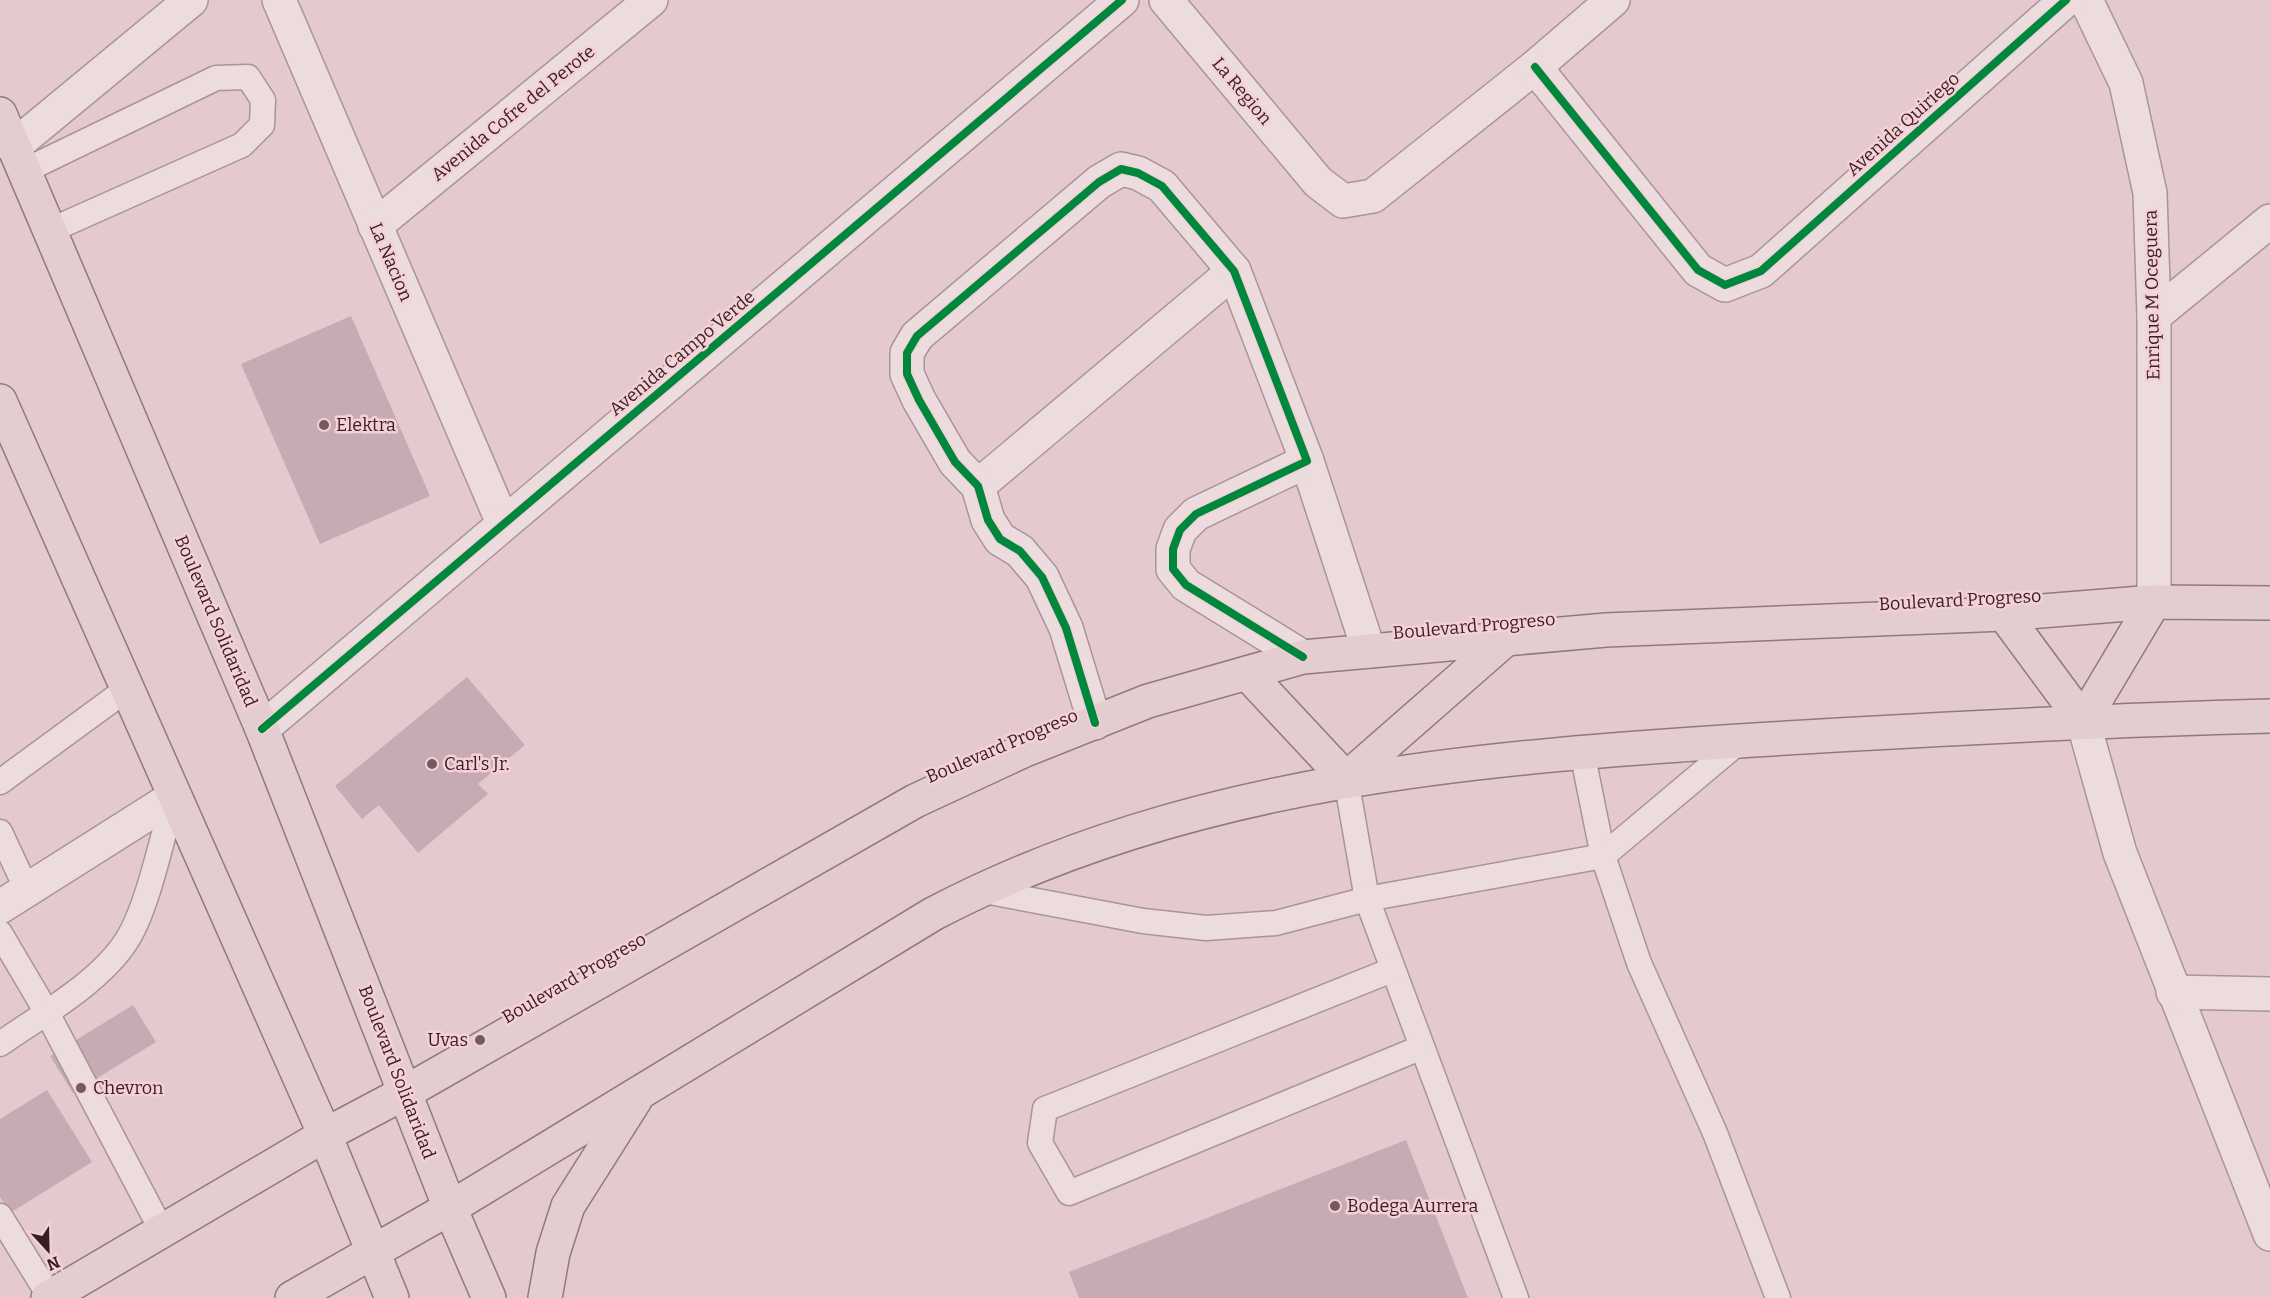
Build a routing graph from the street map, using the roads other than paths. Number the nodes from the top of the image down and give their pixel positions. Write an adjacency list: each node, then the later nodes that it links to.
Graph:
1 (191, 0): 11 (street)
2 (279, 0): 13 (street, La Nacion)
3 (651, 0): 13 (street, Avenida Cofre del Perote)
4 (1122, 0): 20 (street, Avenida Campo Verde)
5 (1166, 0): 9 (street, La Region)
6 (1613, 0): 9 (street, La Region)
7 (2066, 0): 9 (street, Avenida Quiriego)
8 (2086, 0): 16 (street, Enrique M Oceguera)
9 (1535, 67)
10 (0, 114): 11 (main road, Boulevard Solidaridad)
11 (18, 159): 14 (main road, Boulevard Solidaridad); 14 (lane)
12 (2270, 220): 16 (street)
13 (375, 226): 20 (street, La Nacion)
14 (50, 231): 32 (main road, Boulevard Solidaridad)
15 (1234, 271): 18 (street); 19 (street); 19 (street)
16 (2154, 316): 21 (street, Enrique M Oceguera)
17 (0, 400): 28 (main road)
18 (1307, 461): 25 (street); 26 (street)
19 (978, 486): 31 (street)
20 (504, 523): 32 (street, Avenida Campo Verde)
21 (2154, 602): 22 (main road, Boulevard Progreso); 23 (main road, Boulevard Progreso); 30 (main road)
22 (2270, 603)
23 (2004, 614): 24 (main road, Boulevard Progreso); 30 (main road)
24 (1507, 638): 25 (main road, Boulevard Progreso); 35 (main road)
25 (1369, 651): 26 (main road, Boulevard Progreso)
26 (1303, 657): 27 (main road, Boulevard Progreso)
27 (1247, 673): 31 (main road, Boulevard Progreso); 35 (main road)
28 (127, 689): 36 (lane); 37 (main road)
29 (2270, 716): 30 (main road)
30 (2083, 720): 33 (main road); 45 (street)
31 (1095, 723): 50 (main road, Boulevard Progreso)
32 (262, 729): 50 (main road, Boulevard Solidaridad)
33 (1740, 741): 34 (main road); 39 (lane)
34 (1582, 752): 35 (main road); 39 (lane)
35 (1346, 779): 40 (main road); 42 (lane)
36 (0, 782)
37 (174, 797): 41 (street); 47 (lane); 52 (main road)
38 (0, 832): 41 (lane)
39 (1603, 856): 42 (lane); 64 (lane)
40 (980, 890): 42 (lane); 51 (main road)
41 (13, 898)
42 (1367, 898): 44 (lane)
43 (0, 933): 47 (lane)
44 (1392, 970): 49 (lane); 49 (lane)
45 (2173, 992): 46 (street); 55 (street)
46 (2270, 994)
47 (46, 1011): 48 (lane); 56 (lane)
48 (0, 1044)
49 (1420, 1048): 63 (lane)
50 (406, 1092): 52 (main road, Boulevard Progreso); 53 (main road, Boulevard Solidaridad)
51 (641, 1092): 53 (main road); 62 (main road)
52 (325, 1135): 56 (main road, Boulevard Progreso); 57 (main road)
53 (450, 1208): 57 (main road); 61 (main road, Boulevard Solidaridad)
54 (0, 1216): 58 (lane)
55 (2268, 1224)
56 (162, 1231): 58 (main road, Boulevard Progreso)
57 (374, 1251): 59 (main road); 60 (main road)
58 (49, 1297)
59 (292, 1298)
60 (392, 1298)
61 (489, 1298)
62 (546, 1298)
63 (1516, 1298)
64 (1778, 1298)

